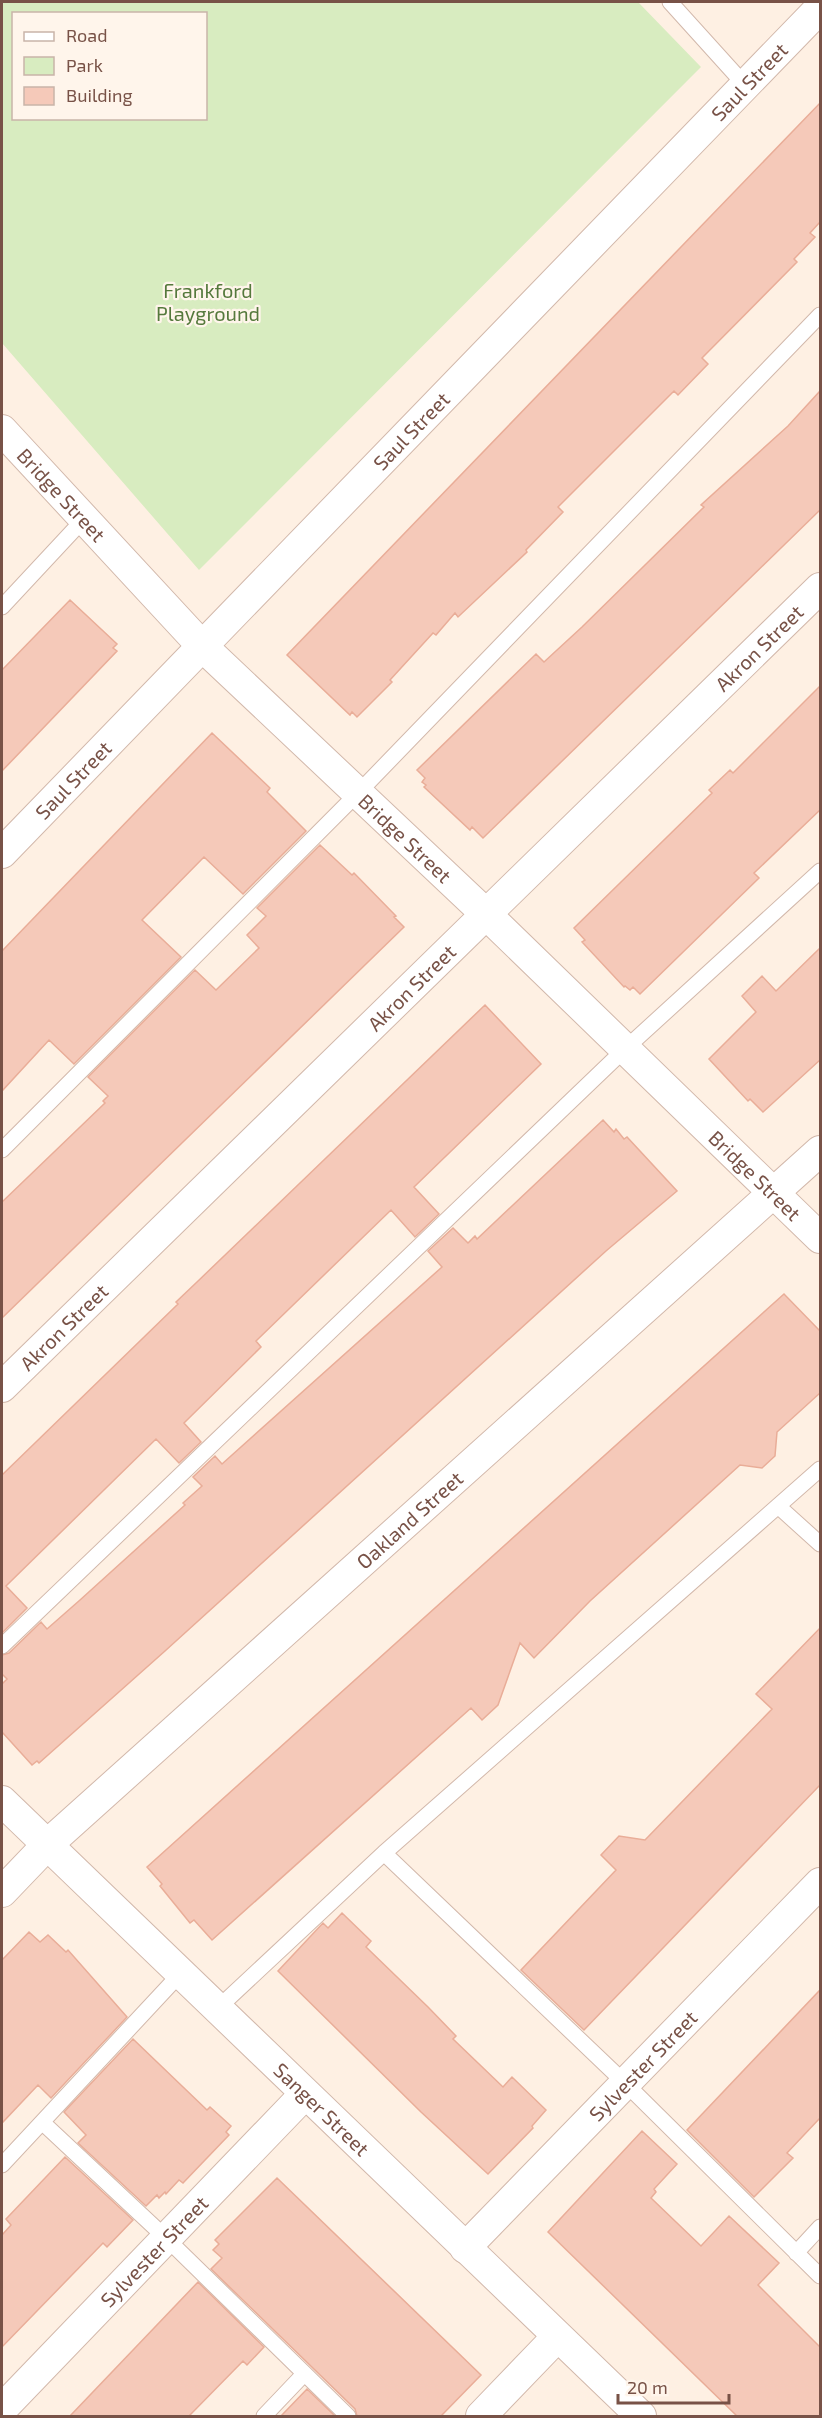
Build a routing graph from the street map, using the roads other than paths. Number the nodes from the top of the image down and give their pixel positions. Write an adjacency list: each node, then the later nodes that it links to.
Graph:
1 (670, 2): 3 (lane)
2 (820, 8): 3 (street, Saul Street)
3 (745, 85): 9 (street, Saul Street)
4 (820, 315): 10 (lane)
5 (2, 430): 6 (street, Bridge Street)
6 (84, 519): 8 (lane); 9 (street, Bridge Street)
7 (820, 588): 13 (street, Akron Street)
8 (2, 607)
9 (202, 646): 10 (street, Bridge Street); 11 (street, Saul Street)
10 (358, 793): 13 (street, Bridge Street); 15 (lane)
11 (2, 853)
12 (820, 871): 14 (lane)
13 (486, 914): 14 (street, Bridge Street); 19 (street, Akron Street)
14 (625, 1049): 17 (street, Bridge Street); 23 (lane)
15 (2, 1150)
16 (820, 1151): 17 (street, Oakland Street)
17 (774, 1193): 18 (street, Bridge Street); 25 (street, Oakland Street)
18 (820, 1239)
19 (2, 1387)
20 (820, 1469): 21 (lane)
21 (778, 1506): 22 (lane); 26 (lane)
22 (820, 1544)
23 (2, 1646)
24 (2, 1801): 25 (street, Sanger Street)
25 (48, 1844): 28 (street, Oakland Street); 29 (street, Sanger Street)
26 (384, 1853): 30 (lane); 31 (lane)
27 (820, 1883): 31 (street, Sylvester Street)
28 (2, 1892)
29 (181, 1973): 30 (street, Sanger Street); 33 (lane)
30 (217, 2009): 32 (street, Sanger Street)
31 (625, 2083): 37 (street, Sylvester Street); 38 (lane)
32 (305, 2094): 36 (street, Sylvester Street); 37 (street, Sanger Street)
33 (42, 2122): 34 (lane); 36 (lane)
34 (2, 2165)
35 (820, 2227): 38 (lane)
36 (166, 2238): 41 (lane); 42 (street, Sylvester Street)
37 (465, 2248): 40 (street, Sanger Street)
38 (796, 2253): 39 (lane)
39 (820, 2276)
40 (557, 2337): 45 (street); 46 (street, Sanger Street)
41 (304, 2374): 43 (lane); 44 (lane)
42 (2, 2409)
43 (264, 2416)
44 (348, 2416)
45 (481, 2416)
46 (641, 2416)

